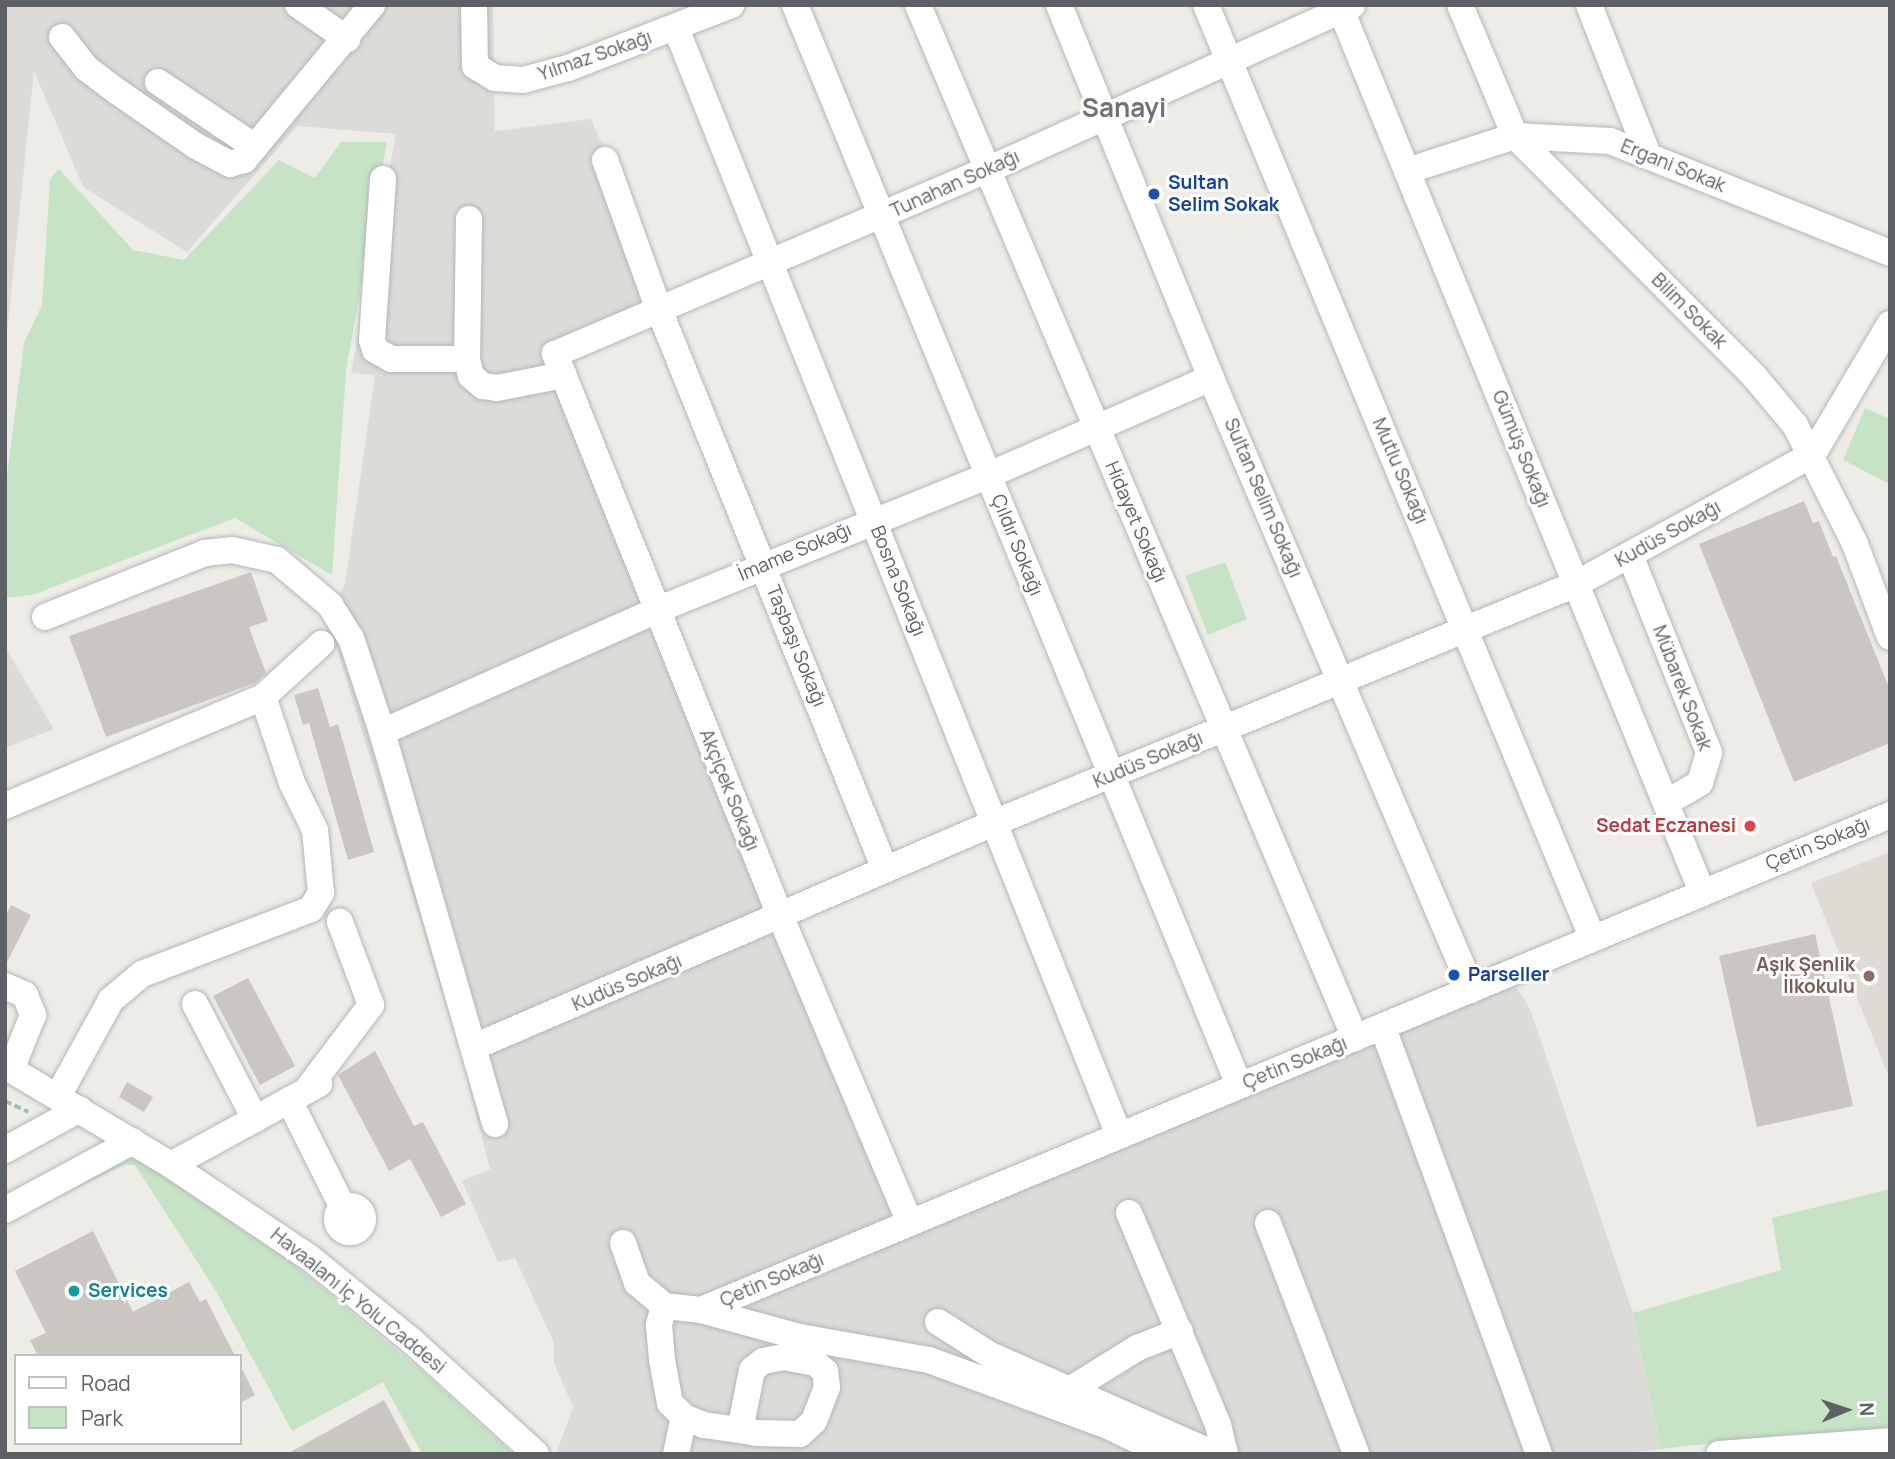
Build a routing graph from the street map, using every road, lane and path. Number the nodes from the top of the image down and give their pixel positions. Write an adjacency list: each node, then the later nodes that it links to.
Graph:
1 (298, 5): 14 (street)
2 (372, 5): 14 (street)
3 (474, 5): 12 (street, Yılmaz Sokağı)
4 (731, 5): 12 (street, Yılmaz Sokağı)
5 (796, 5): 25 (street, Çıldır Sokağı)
6 (918, 5): 22 (street, Hidayet Sokağı)
7 (1059, 5): 17 (street, Sultan Selim Sokağı)
8 (1206, 5): 15 (street, Mutlu Sokağı)
9 (1460, 5): 18 (street, Bilim Sokak)
10 (1589, 5): 20 (street)
11 (1344, 7): 15 (street, Tunahan Sokağı); 23 (street, Gümüş Sokağı)
12 (676, 28): 28 (street, Bosna Sokağı)
13 (62, 37): 19 (street)
14 (347, 39): 19 (street)
15 (1228, 60): 17 (street, Tunahan Sokağı); 43 (street, Mutlu Sokağı)
16 (158, 82): 19 (street)
17 (1104, 114): 22 (street, Tunahan Sokağı); 33 (street, Sultan Selim Sokağı)
18 (1515, 136): 20 (street, Ergani Sokak); 23 (street, Ergani Sokak); 35 (street, Bilim Sokak)
19 (255, 147)
20 (1649, 157): 27 (street, Ergani Sokak)
21 (605, 160): 29 (street, Taşbaşı Sokağı)
22 (985, 171): 25 (street, Tunahan Sokağı); 34 (street, Hidayet Sokağı)
23 (1407, 171): 40 (street, Gümüş Sokağı)
24 (383, 179): 31 (street)
25 (881, 217): 28 (street, Tunahan Sokağı); 36 (street, Çıldır Sokağı)
26 (469, 219): 31 (street)
27 (1890, 253)
28 (768, 264): 29 (street, Tunahan Sokağı); 37 (street, Bosna Sokağı)
29 (658, 307): 32 (street, Tunahan Sokağı); 39 (street, Taşbaşı Sokağı)
30 (1890, 324): 35 (street)
31 (467, 359): 32 (street, Tunahan Sokağı)
32 (559, 365): 41 (street, Akçiçek Sokağı)
33 (1211, 378): 34 (street, İmame Sokağı); 46 (street, Sultan Selim Sokağı)
34 (1096, 428): 36 (street, İmame Sokağı); 48 (street, Hidayet Sokağı)
35 (1813, 454): 38 (street, Kudüs Sokağı); 44 (street, Bilim Sokak)
36 (989, 475): 37 (street, İmame Sokağı); 50 (street, Çıldır Sokağı)
37 (872, 519): 39 (street, İmame Sokağı); 54 (street, Bosna Sokağı)
38 (1630, 555): 40 (street, Kudüs Sokağı); 51 (street, Mübarek Sokak)
39 (764, 567): 41 (street, İmame Sokağı); 55 (street, Taşbaşı Sokağı)
40 (1576, 584): 43 (street, Kudüs Sokağı); 51 (street, Gümüş Sokağı)
41 (657, 610): 49 (street, İmame Sokağı); 57 (street, Akçiçek Sokağı)
42 (45, 617): 49 (street)
43 (1467, 630): 46 (street, Kudüs Sokağı); 59 (street, Mutlu Sokağı)
44 (1890, 637)
45 (321, 644): 47 (street)
46 (1342, 680): 48 (street, Kudüs Sokağı); 61 (street, Sultan Selim Sokağı)
47 (264, 697): 52 (street); 69 (street)
48 (1223, 729): 50 (street, Kudüs Sokağı); 64 (street, Hidayet Sokağı)
49 (382, 732): 65 (street)
50 (1110, 776): 54 (street, Kudüs Sokağı); 67 (street, Çıldır Sokağı)
51 (1665, 803): 56 (street, Gümüş Sokağı)
52 (5, 806)
53 (1890, 815): 56 (street, Çetin Sokağı)
54 (996, 822): 55 (street, Kudüs Sokağı); 72 (street, Bosna Sokağı)
55 (885, 869): 57 (street, Kudüs Sokağı)
56 (1702, 892): 59 (street, Çetin Sokağı)
57 (780, 918): 65 (street, Kudüs Sokağı); 79 (street, Akçiçek Sokağı)
58 (340, 922): 68 (street)
59 (1592, 937): 61 (street, Çetin Sokağı)
60 (5, 986): 66 (street)
61 (1472, 990): 63 (street, Çetin Sokağı)
62 (195, 1004): 70 (street)
63 (1383, 1028): 64 (street, Çetin Sokağı); 96 (street)
64 (1356, 1038): 67 (street, Çetin Sokağı)
65 (474, 1047): 71 (street)
66 (8, 1068): 69 (street, Havaalanı İç Yolu Caddesi)
67 (1239, 1085): 72 (street, Çetin Sokağı)
68 (305, 1092): 70 (street); 76 (street)
69 (69, 1102): 73 (street, Havaalanı İç Yolu Caddesi); 74 (street)
70 (255, 1119): 75 (street)
71 (495, 1124)
72 (1119, 1135): 79 (street, Çetin Sokağı)
73 (132, 1141): 75 (street, Havaalanı İç Yolu Caddesi); 77 (street)
74 (5, 1150)
75 (171, 1165): 90 (street, Havaalanı İç Yolu Caddesi)
76 (343, 1208)
77 (5, 1210)
78 (1129, 1213): 85 (street)
79 (910, 1223): 83 (street, Çetin Sokağı)
80 (1268, 1223): 95 (street)
81 (623, 1243): 82 (street)
82 (664, 1306): 83 (street); 87 (street)
83 (701, 1310): 92 (street)
84 (938, 1322): 86 (street)
85 (1180, 1331): 86 (street); 94 (street)
86 (1071, 1389): 93 (street)
87 (684, 1418): 88 (street); 91 (street)
88 (740, 1430)
89 (1890, 1441): 97 (street)
90 (536, 1454)
91 (676, 1454)
92 (1166, 1454)
93 (1214, 1454)
94 (1225, 1454)
95 (1356, 1454)
96 (1539, 1454)
97 (1719, 1454)

